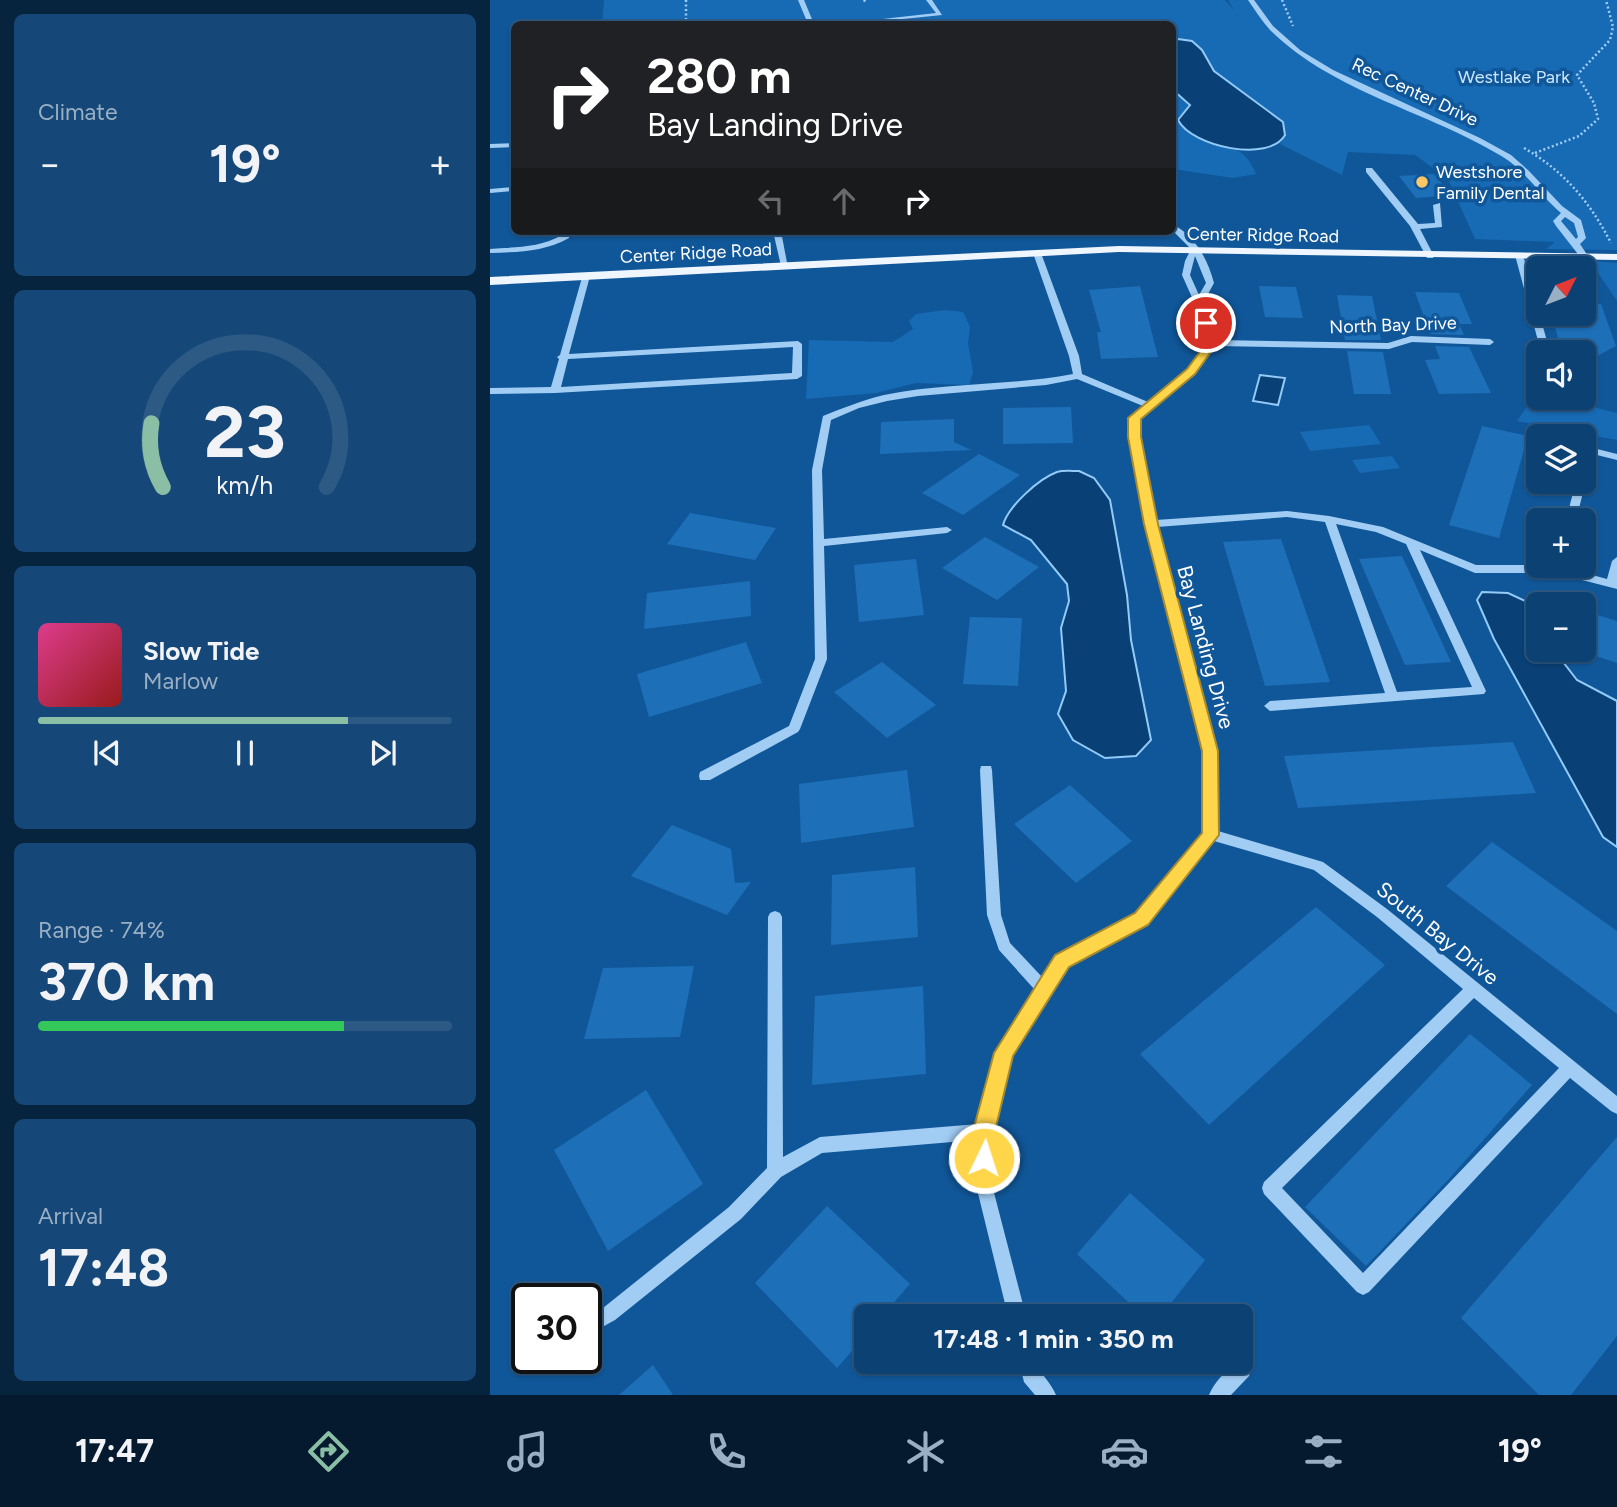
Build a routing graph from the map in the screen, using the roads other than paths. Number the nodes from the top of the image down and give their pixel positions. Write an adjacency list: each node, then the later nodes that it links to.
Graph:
1 (801, 0): 4 (street)
2 (929, 0): 5 (street)
3 (1251, 0): 12 (street, Rec Center Drive)
4 (810, 21)
5 (871, 21)
6 (511, 145): 7 (street)
7 (490, 146)
8 (1369, 170): 13 (street)
9 (511, 189): 10 (street)
10 (490, 191)
11 (1437, 205): 13 (street)
12 (1564, 215): 17 (street, Rec Center Drive); 17 (street, Rec Center Drive)
13 (1415, 227): 22 (street)
14 (1176, 229): 19 (street)
15 (566, 235): 18 (street)
16 (778, 235): 26 (street)
17 (1576, 243): 23 (street, Rec Center Drive)
18 (490, 251)
19 (1194, 251): 20 (main road, Center Ridge Road); 22 (main road, Center Ridge Road); 29 (street); 29 (street)
20 (1037, 253): 26 (main road, Center Ridge Road); 34 (street)
21 (1519, 255): 22 (main road, Center Ridge Road); 23 (main road, Center Ridge Road); 30 (street)
22 (1430, 256)
23 (1584, 256)
24 (1596, 256): 25 (main road, Center Ridge Road)
25 (1617, 257)
26 (785, 266): 27 (main road, Center Ridge Road)
27 (586, 276): 28 (main road, Center Ridge Road); 33 (street)
28 (490, 281)
29 (1199, 302): 31 (street)
30 (1543, 340)
31 (1213, 342): 32 (street, North Bay Drive); 37 (street, Bay Landing Drive)
32 (1490, 342)
33 (562, 357): 35 (street); 35 (street)
34 (1078, 376): 37 (street); 43 (street)
35 (555, 390): 36 (street)
36 (490, 391)
37 (1148, 405): 41 (street, Bay Landing Drive)
38 (1596, 452): 39 (street)
39 (1617, 457)
40 (1329, 519): 41 (street); 44 (street); 49 (street)
41 (1151, 524): 53 (street, Bay Landing Drive)
42 (947, 530): 43 (street)
43 (819, 543): 52 (street)
44 (1411, 543): 46 (street); 49 (street)
45 (1617, 561): 48 (street)
46 (1526, 568)
47 (1593, 578): 48 (street)
48 (1614, 584)
49 (1392, 697): 50 (street)
50 (1270, 706)
51 (986, 770): 56 (street)
52 (705, 776)
53 (1210, 835): 55 (street, South Bay Drive); 56 (street)
54 (775, 917): 60 (street)
55 (1474, 988): 57 (street, South Bay Drive); 57 (street)
56 (1044, 989): 59 (street)
57 (1570, 1067): 58 (street, South Bay Drive)
58 (1617, 1106)
59 (984, 1131): 60 (street); 61 (street)
60 (775, 1171): 62 (street)
61 (1014, 1304)
62 (602, 1318)
63 (1031, 1374): 65 (street)
64 (1237, 1374): 66 (street)
65 (1047, 1395)
66 (1218, 1395)

